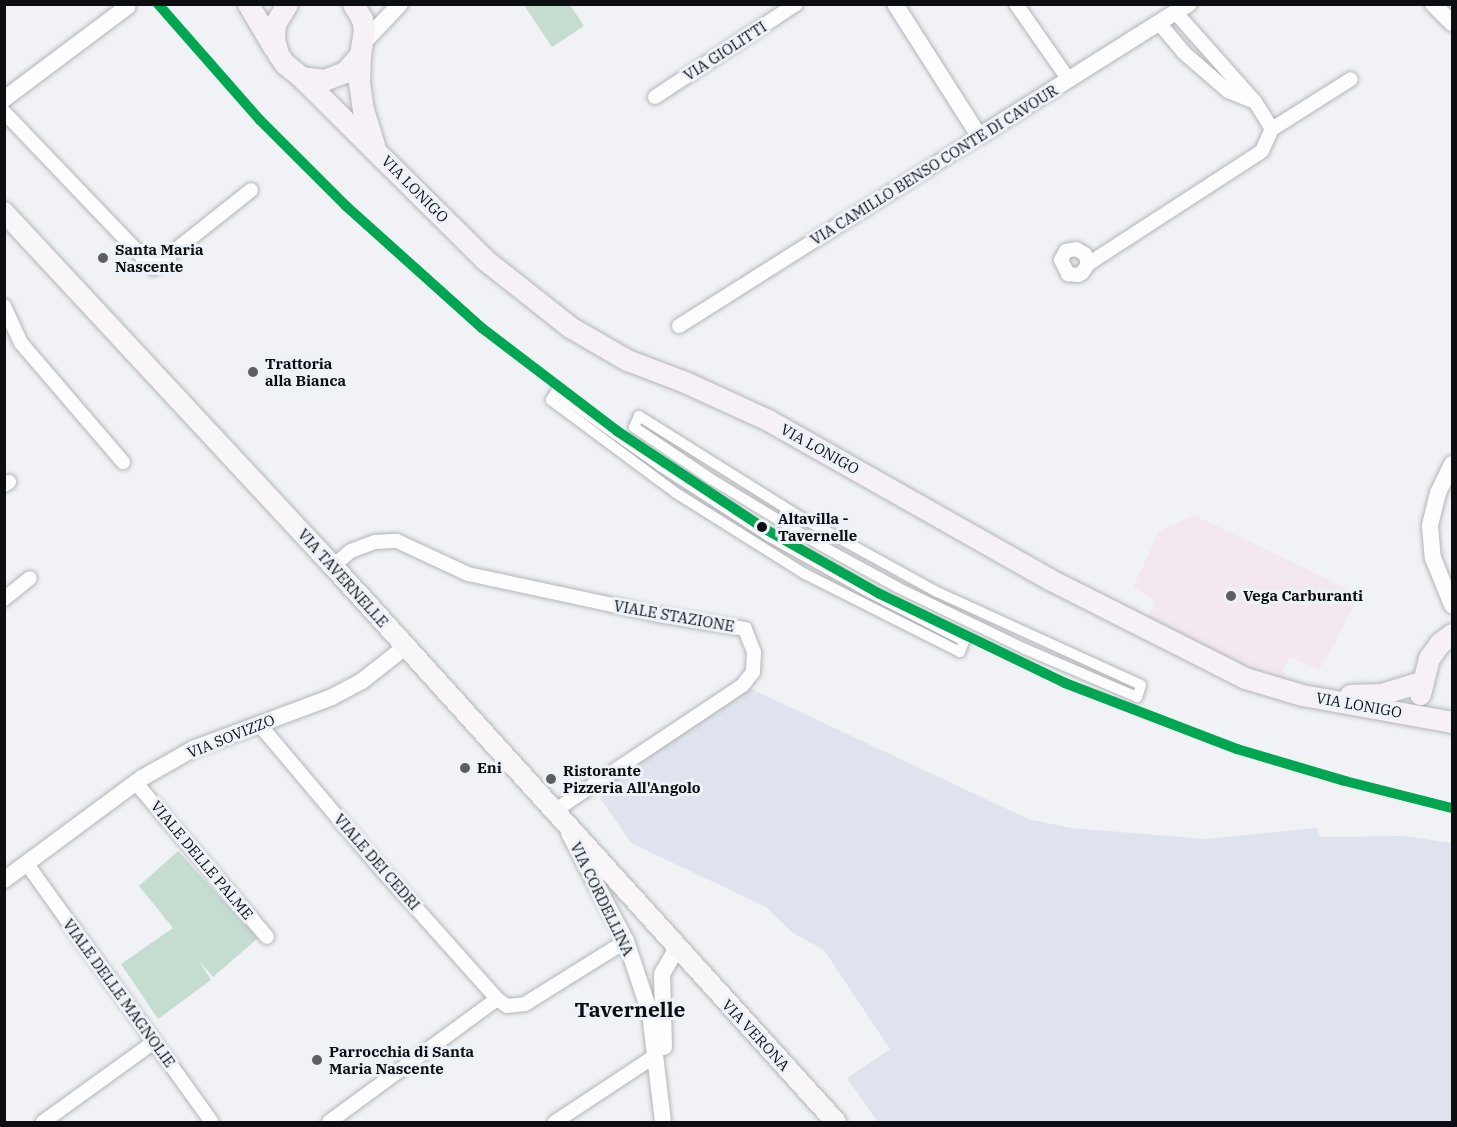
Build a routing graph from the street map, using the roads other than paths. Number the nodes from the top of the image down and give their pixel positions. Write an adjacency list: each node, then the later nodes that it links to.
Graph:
1 (248, 4): 14 (main road, VIA LONIGO)
2 (286, 4): 14 (main road)
3 (353, 4): 13 (main road, VIA LONIGO)
4 (400, 4): 13 (street)
5 (796, 4): 18 (street, VIA GIOLITTI)
6 (895, 4): 23 (street)
7 (1016, 4): 16 (street)
8 (1433, 4): 12 (street)
9 (127, 7): 19 (street)
10 (1183, 9): 11 (street, VIA CAMILLO BENSO CONTE DI CAVOUR); 20 (street)
11 (1159, 23): 16 (street, VIA CAMILLO BENSO CONTE DI CAVOUR); 20 (street)
12 (1452, 23)
13 (362, 49): 15 (main road); 24 (main road, VIA LONIGO)
14 (278, 54): 15 (main road, VIA LONIGO)
15 (301, 77): 24 (main road, VIA LONIGO)
16 (1069, 80): 23 (street, VIA CAMILLO BENSO CONTE DI CAVOUR)
17 (1351, 80): 22 (street)
18 (655, 97)
19 (4, 99)
20 (1255, 102): 22 (street)
21 (4, 112): 25 (street)
22 (1272, 129): 27 (street)
23 (979, 136): 29 (street, VIA CAMILLO BENSO CONTE DI CAVOUR)
24 (375, 150): 41 (main road, VIA LONIGO)
25 (251, 190)
26 (4, 212): 34 (main road, VIA TAVERNELLE)
27 (1088, 264)
28 (4, 306): 32 (street)
29 (679, 326)
30 (551, 400): 30 (street)
31 (634, 427): 31 (street)
32 (123, 462)
33 (1452, 464): 37 (street)
34 (333, 566): 39 (main road, VIA TAVERNELLE); 46 (street, VIALE STAZIONE)
35 (30, 578): 36 (street)
36 (4, 599)
37 (1452, 605)
38 (1452, 634): 40 (main road, VIA LONIGO)
39 (405, 647): 44 (street, VIA SOVIZZO); 46 (main road, VIA TAVERNELLE)
40 (1421, 682): 41 (main road, VIA LONIGO); 42 (main road, VIA LONIGO)
41 (1302, 695): 42 (main road, VIA LONIGO)
42 (1417, 715): 43 (main road, VIA LONIGO)
43 (1452, 722)
44 (259, 724): 45 (street, VIA SOVIZZO); 52 (street, VIALE DEI CEDRI)
45 (136, 783): 47 (street, VIA SOVIZZO); 49 (street, VIALE DELLE PALME)
46 (558, 815): 50 (street, VIA CORDELLINA); 51 (main road, VIA TAVERNELLE)
47 (27, 864): 48 (street, VIA SOVIZZO); 53 (street, VIALE DELLE MAGNOLIE)
48 (4, 880)
49 (267, 937)
50 (626, 941): 52 (street); 54 (street, VIA CORDELLINA)
51 (677, 948): 59 (street, VIA CORDELLINA); 60 (main road, VIA VERONA)
52 (497, 999): 57 (street)
53 (154, 1041): 55 (street); 56 (street, VIALE DELLE MAGNOLIE)
54 (655, 1056): 58 (street); 59 (street, VIA CORDELLINA)
55 (43, 1122)
56 (212, 1122)
57 (329, 1122)
58 (555, 1122)
59 (663, 1122)
60 (836, 1122)

